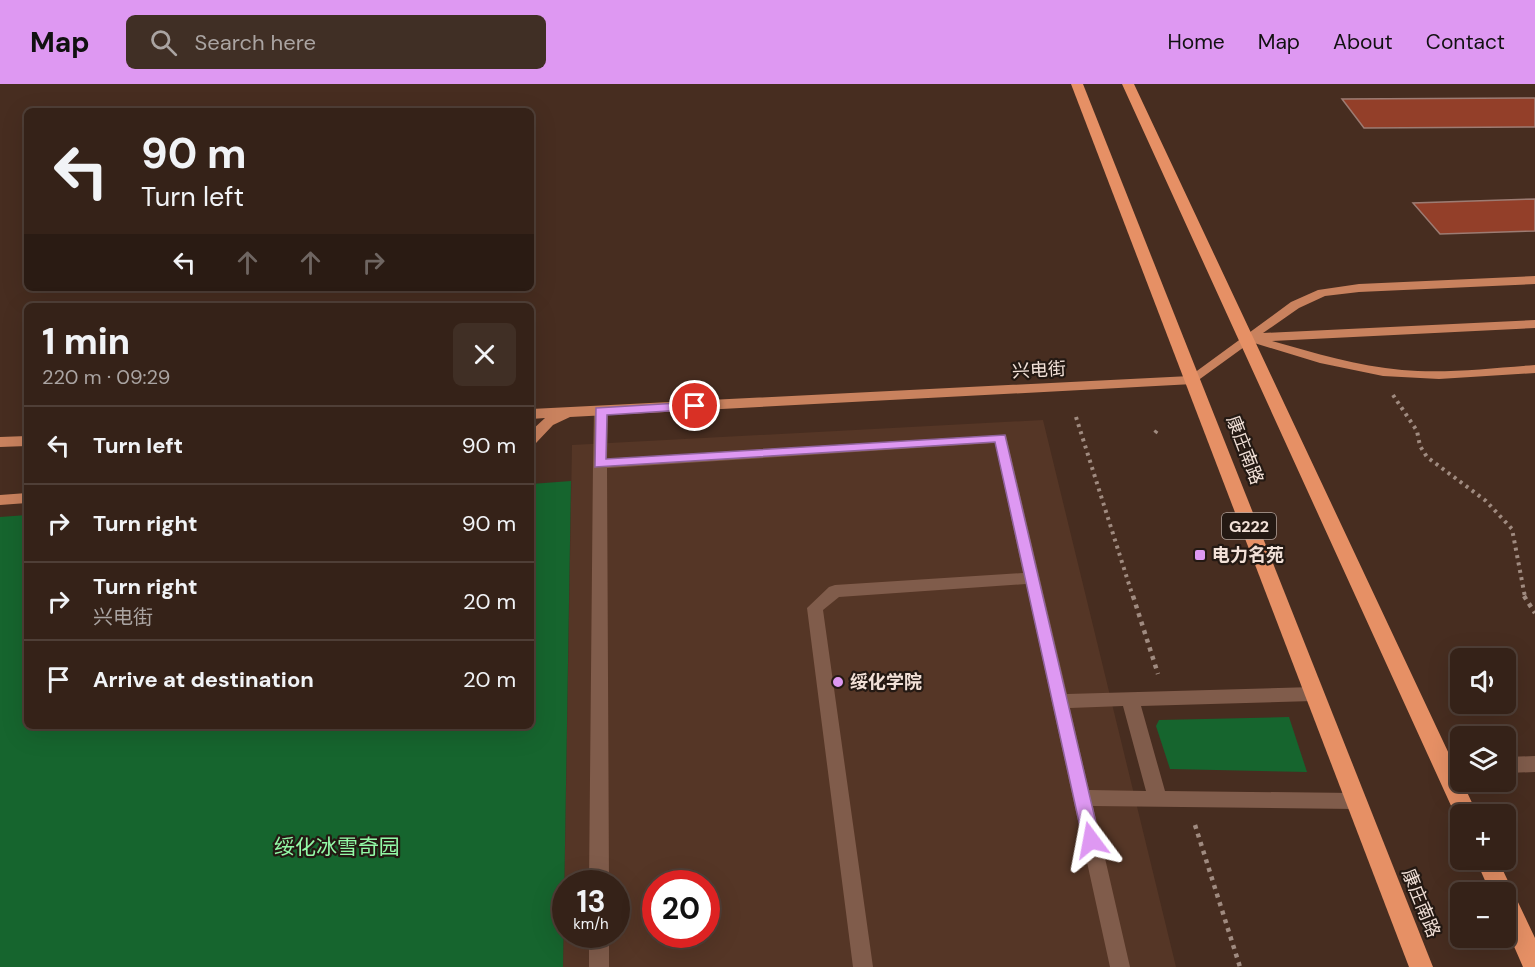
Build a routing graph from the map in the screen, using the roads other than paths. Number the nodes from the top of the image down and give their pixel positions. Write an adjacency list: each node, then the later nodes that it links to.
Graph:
1 (1077, 84): 7 (highway, 康庄南路 / G222)
2 (1128, 84): 5 (highway)
3 (1535, 280): 5 (main road)
4 (1535, 324): 5 (main road)
5 (1248, 338): 6 (main road); 7 (main road); 21 (highway)
6 (1535, 369)
7 (1193, 380): 8 (main road, 兴电街); 18 (highway, 康庄南路 / G222)
8 (601, 411): 9 (main road, 兴电街); 14 (lane)
9 (571, 412): 10 (main road, 兴电街); 11 (main road)
10 (534, 414)
11 (534, 437)
12 (24, 441): 13 (main road)
13 (0, 442)
14 (600, 464): 17 (lane); 27 (lane)
15 (24, 498): 16 (main road)
16 (0, 500)
17 (1032, 578): 20 (lane); 32 (lane)
18 (1313, 694): 19 (lane); 26 (highway, 康庄南路 / G222)
19 (1130, 699): 20 (lane); 25 (lane)
20 (1060, 701): 24 (lane)
21 (1450, 761)
22 (1535, 764): 23 (lane)
23 (1516, 765)
24 (1082, 798): 25 (lane); 33 (lane)
25 (1158, 799): 26 (lane)
26 (1355, 801): 34 (highway, 康庄南路 / G222)
27 (599, 870)
28 (1516, 923): 30 (highway)
29 (599, 948): 31 (lane)
30 (1535, 964)
31 (599, 967)
32 (863, 967)
33 (1120, 967)
34 (1421, 967)

